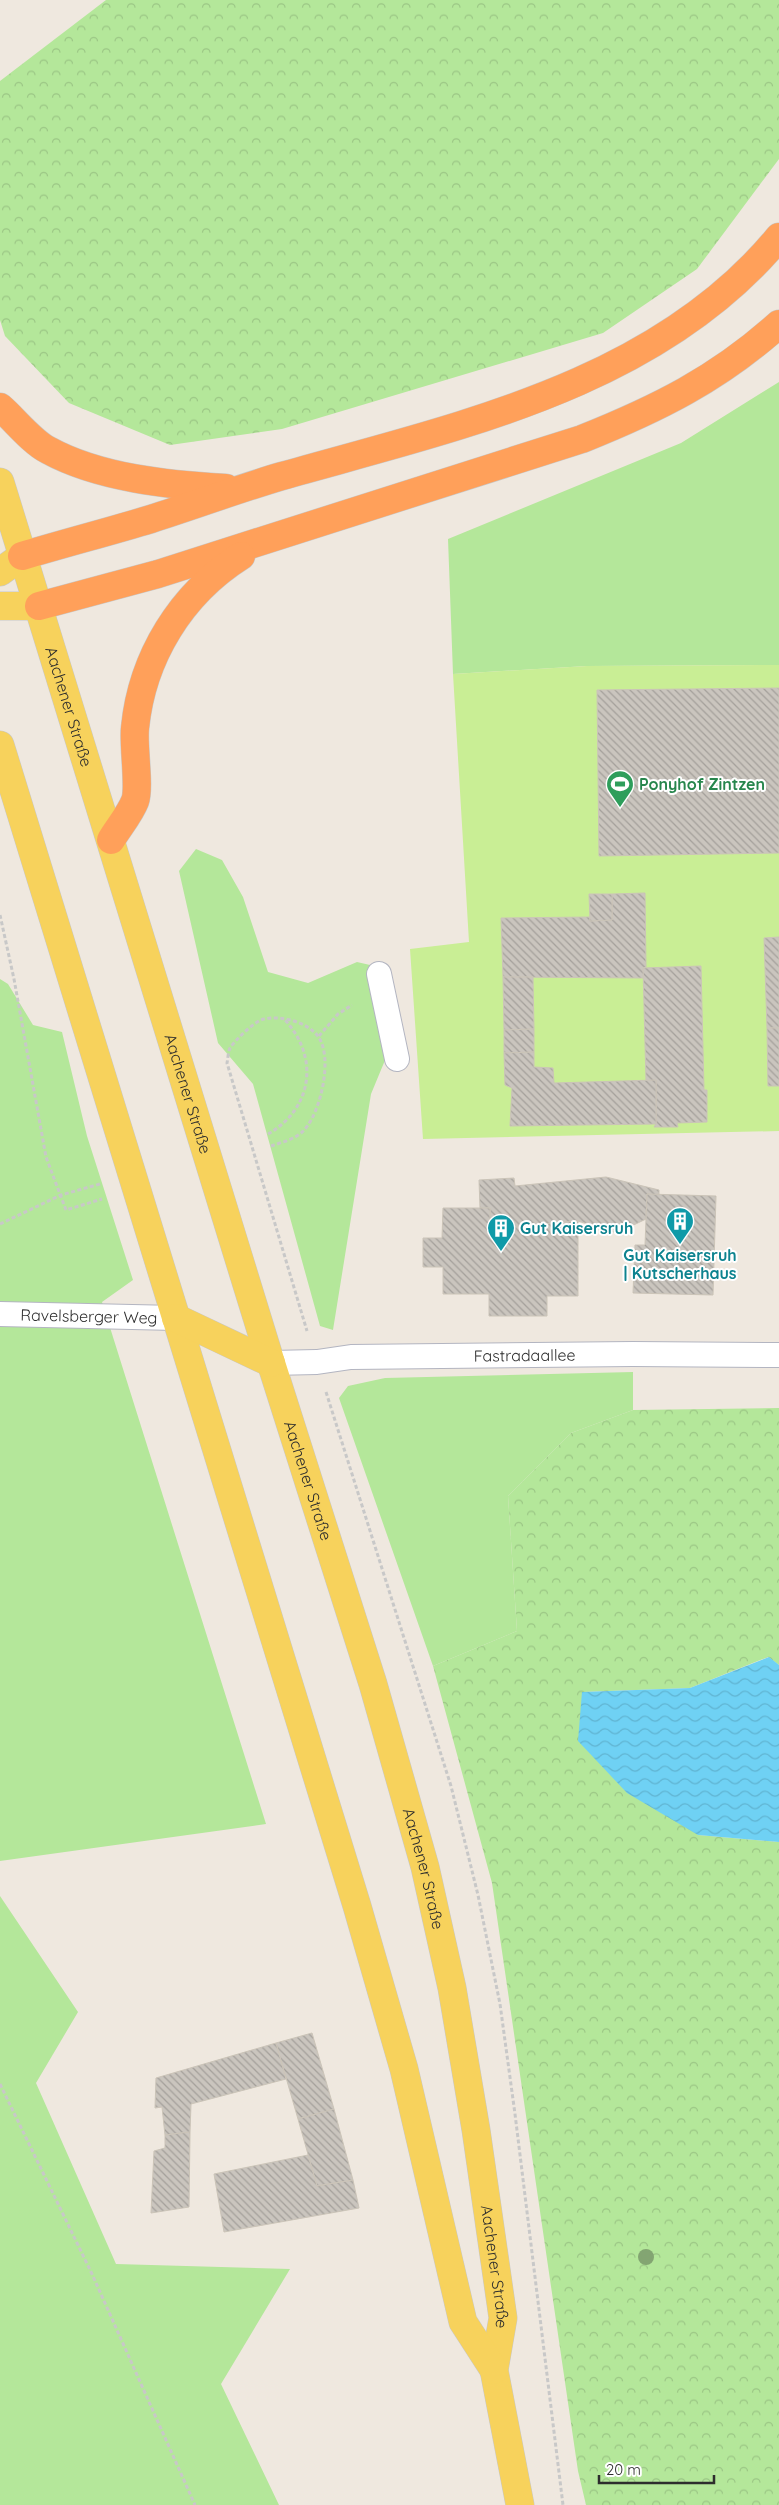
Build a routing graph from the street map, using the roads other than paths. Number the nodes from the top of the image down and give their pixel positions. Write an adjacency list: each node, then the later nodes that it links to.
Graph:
1 (779, 237): 5 (highway)
2 (779, 324): 6 (highway)
3 (0, 407): 5 (highway)
4 (0, 482): 7 (main road, Aachener Straße)
5 (240, 489): 7 (highway)
6 (266, 540): 10 (highway); 12 (highway)
7 (22, 556): 8 (main road); 10 (main road, Aachener Straße)
8 (0, 572)
9 (0, 606): 10 (main road)
10 (39, 606): 12 (main road, Aachener Straße)
11 (0, 745): 16 (main road, Aachener Straße)
12 (111, 840): 18 (main road, Aachener Straße)
13 (382, 985): 14 (lane)
14 (397, 1059)
15 (0, 1314): 16 (lane, Ravelsberger Weg)
16 (176, 1318): 18 (main road); 19 (main road, Aachener Straße)
17 (779, 1355): 18 (lane, Fastradaallee)
18 (271, 1363): 19 (main road, Aachener Straße)
19 (494, 2370): 20 (main road, Aachener Straße)
20 (520, 2505)

